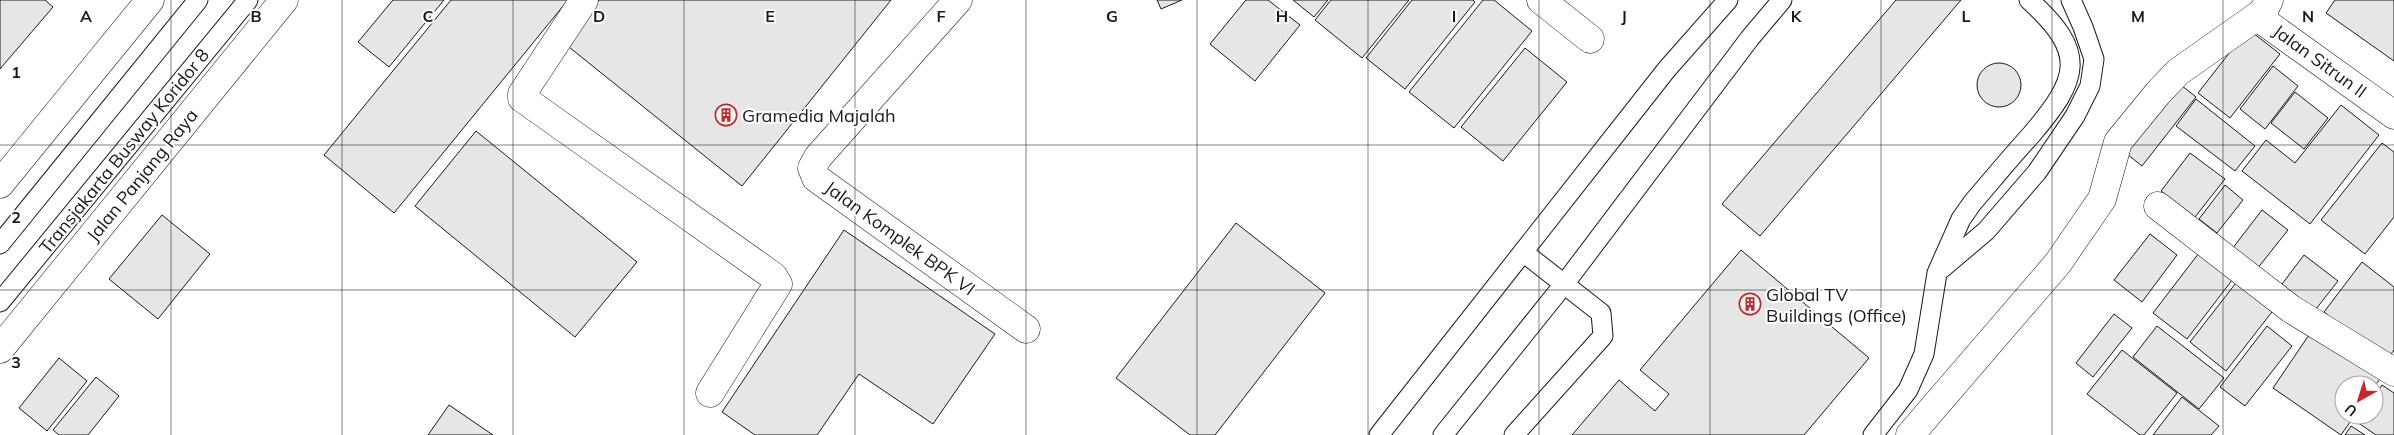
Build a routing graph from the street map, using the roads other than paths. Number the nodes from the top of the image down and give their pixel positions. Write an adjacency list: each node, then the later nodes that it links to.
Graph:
1 (150, 0): 15 (street)
2 (198, 0): 17 (lane)
3 (248, 0): 21 (lane, Transjakarta Busway Koridor 8)
4 (284, 0): 23 (street, Jalan Panjang Raya)
5 (584, 0): 25 (street)
6 (958, 0): 22 (street, Jalan Komplek BPK VI)
7 (1541, 0): 13 (street)
8 (1728, 0): 18 (lane)
9 (1782, 0): 20 (lane)
10 (2029, 0): 19 (lane)
11 (2072, 0): 19 (lane)
12 (2266, 6): 14 (street, Jalan Sitrun II); 30 (street)
13 (1590, 39)
14 (2394, 115)
15 (1, 183)
16 (2158, 206): 24 (street)
17 (0, 244)
18 (1523, 252): 20 (lane); 26 (lane)
19 (1937, 272): 29 (lane)
20 (1565, 284): 27 (lane); 28 (lane)
21 (0, 302)
22 (1026, 328)
23 (0, 349)
24 (2394, 372)
25 (710, 394)
26 (1379, 435)
27 (1443, 435)
28 (1514, 435)
29 (1873, 435)
30 (1910, 435)

